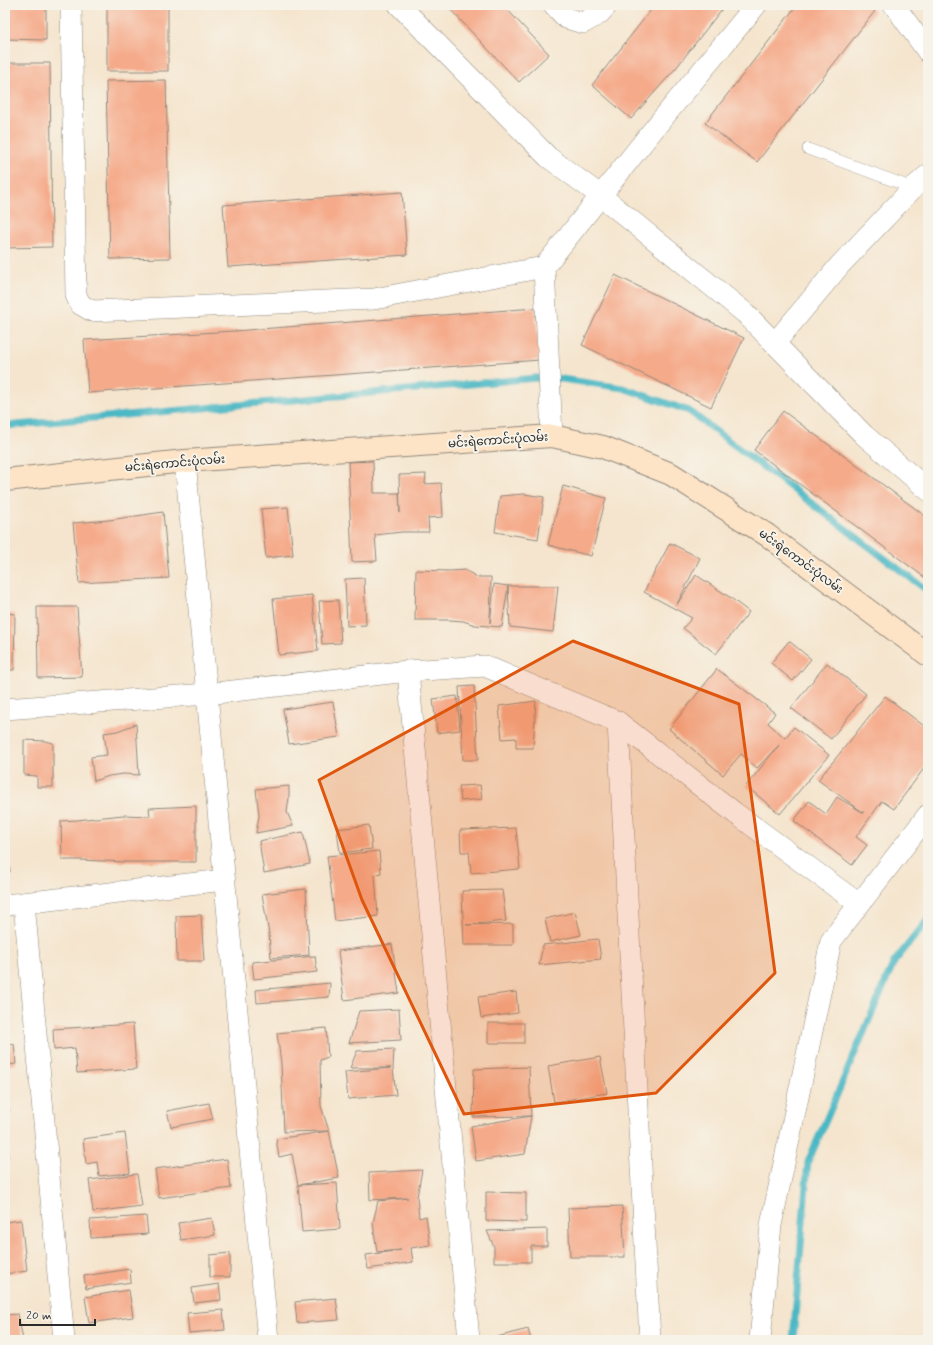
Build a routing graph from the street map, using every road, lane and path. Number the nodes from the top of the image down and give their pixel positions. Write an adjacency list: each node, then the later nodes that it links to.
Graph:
1 (71, 5): 11 (street)
2 (399, 5): 10 (street)
3 (554, 5): 4 (street)
4 (607, 5)
5 (756, 5): 10 (street)
6 (894, 5): 7 (street)
7 (928, 52)
8 (808, 149): 9 (lane)
9 (920, 181): 12 (street)
10 (600, 196): 11 (street); 12 (street)
11 (544, 267): 13 (street)
12 (775, 343): 16 (street)
13 (552, 436): 14 (street, မင်းရဲကောင်းပုံလမ်း); 17 (street, မင်းရဲကောင်းပုံလမ်း)
14 (185, 461): 15 (street, မင်းရဲကောင်းပုံလမ်း); 19 (street)
15 (5, 480)
16 (928, 490)
17 (928, 655)
18 (408, 671): 19 (street); 21 (street); 28 (street)
19 (207, 694): 20 (street); 23 (street)
20 (5, 709)
21 (618, 722): 25 (street); 29 (street)
22 (928, 816): 25 (street)
23 (224, 880): 24 (street); 27 (street)
24 (14, 904): 26 (street)
25 (859, 904): 30 (street)
26 (64, 1340)
27 (268, 1340)
28 (469, 1340)
29 (650, 1340)
30 (760, 1340)

